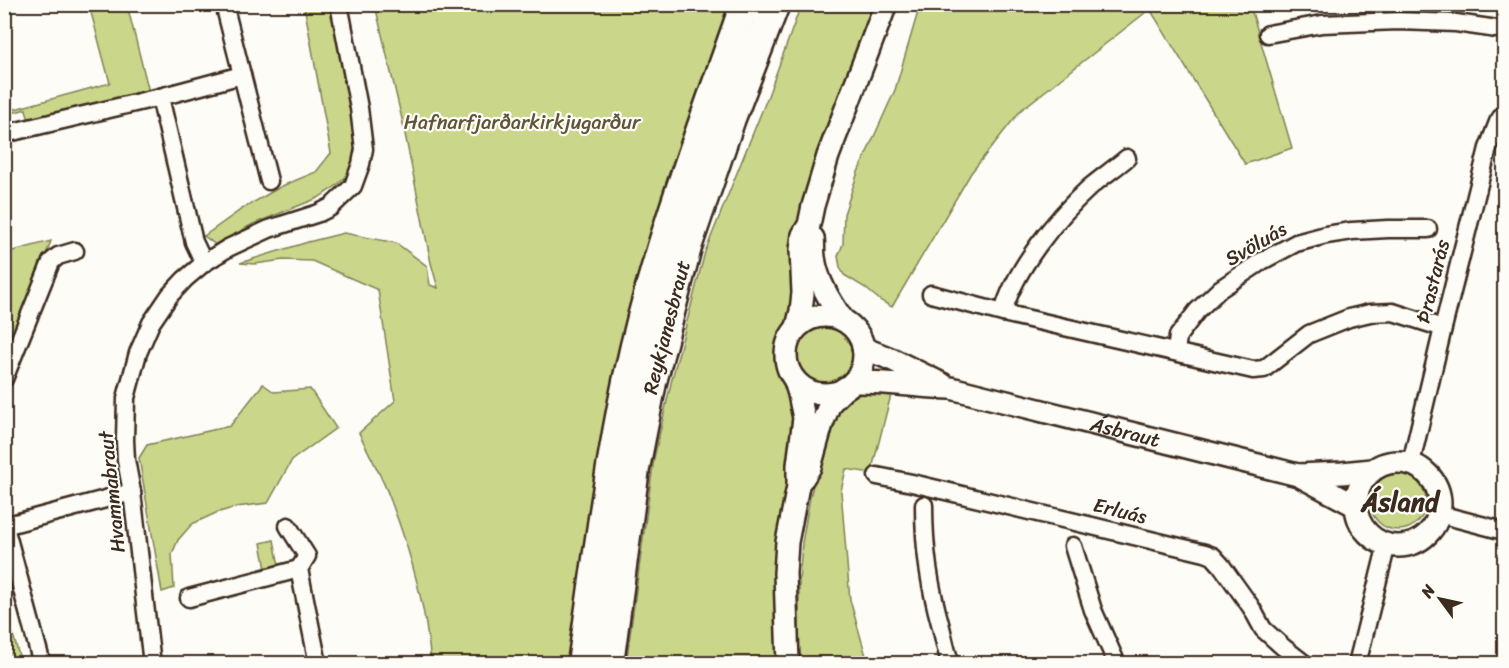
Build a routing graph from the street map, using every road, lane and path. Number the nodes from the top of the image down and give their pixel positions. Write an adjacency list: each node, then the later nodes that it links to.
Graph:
1 (224, 4): 8 (street)
2 (339, 4): 17 (street, Hvammabraut)
3 (745, 4): 48 (highway, Reykjanesbraut)
4 (776, 4): 49 (highway, Reykjanesbraut)
5 (886, 4): 14 (street)
6 (1504, 30): 7 (street)
7 (1268, 34)
8 (242, 75): 9 (street); 13 (street)
9 (160, 97): 11 (street); 17 (street)
10 (1504, 113): 22 (street, Þrastarás)
11 (4, 134)
12 (1127, 158): 19 (street)
13 (269, 181)
14 (808, 225): 20 (street); 21 (street)
15 (1428, 230): 24 (street, Svöluás)
16 (75, 251): 25 (street)
17 (204, 263): 34 (street, Hvammabraut)
18 (931, 294): 19 (street)
19 (1003, 313): 24 (street)
20 (843, 320): 21 (street); 23 (street)
21 (796, 327): 26 (street)
22 (1443, 328): 24 (street); 29 (street, Þrastarás)
23 (863, 348): 27 (street); 28 (street, Ásbraut)
24 (1176, 352)
25 (4, 379)
26 (795, 381): 27 (street); 33 (street)
27 (849, 385): 28 (street, Ásbraut); 33 (street)
28 (951, 388): 31 (street, Ásbraut)
29 (1411, 463): 30 (street); 37 (street)
30 (1372, 470): 31 (street, Ásbraut); 36 (street)
31 (1298, 475): 36 (street, Ásbraut)
32 (877, 476): 53 (street, Erluás)
33 (798, 486): 50 (street)
34 (132, 492): 38 (street); 46 (street, Hvammabraut)
35 (924, 505): 51 (street)
36 (1356, 506): 41 (street)
37 (1438, 514): 40 (street); 41 (street)
38 (5, 525): 45 (street)
39 (288, 526): 43 (street)
40 (1504, 531)
41 (1387, 544): 54 (street)
42 (1072, 546): 52 (street)
43 (299, 569): 44 (street); 47 (street)
44 (189, 598)
45 (42, 663)
46 (153, 663)
47 (318, 663)
48 (582, 663)
49 (609, 663)
50 (788, 663)
51 (951, 663)
52 (1117, 663)
53 (1305, 663)
54 (1357, 663)

